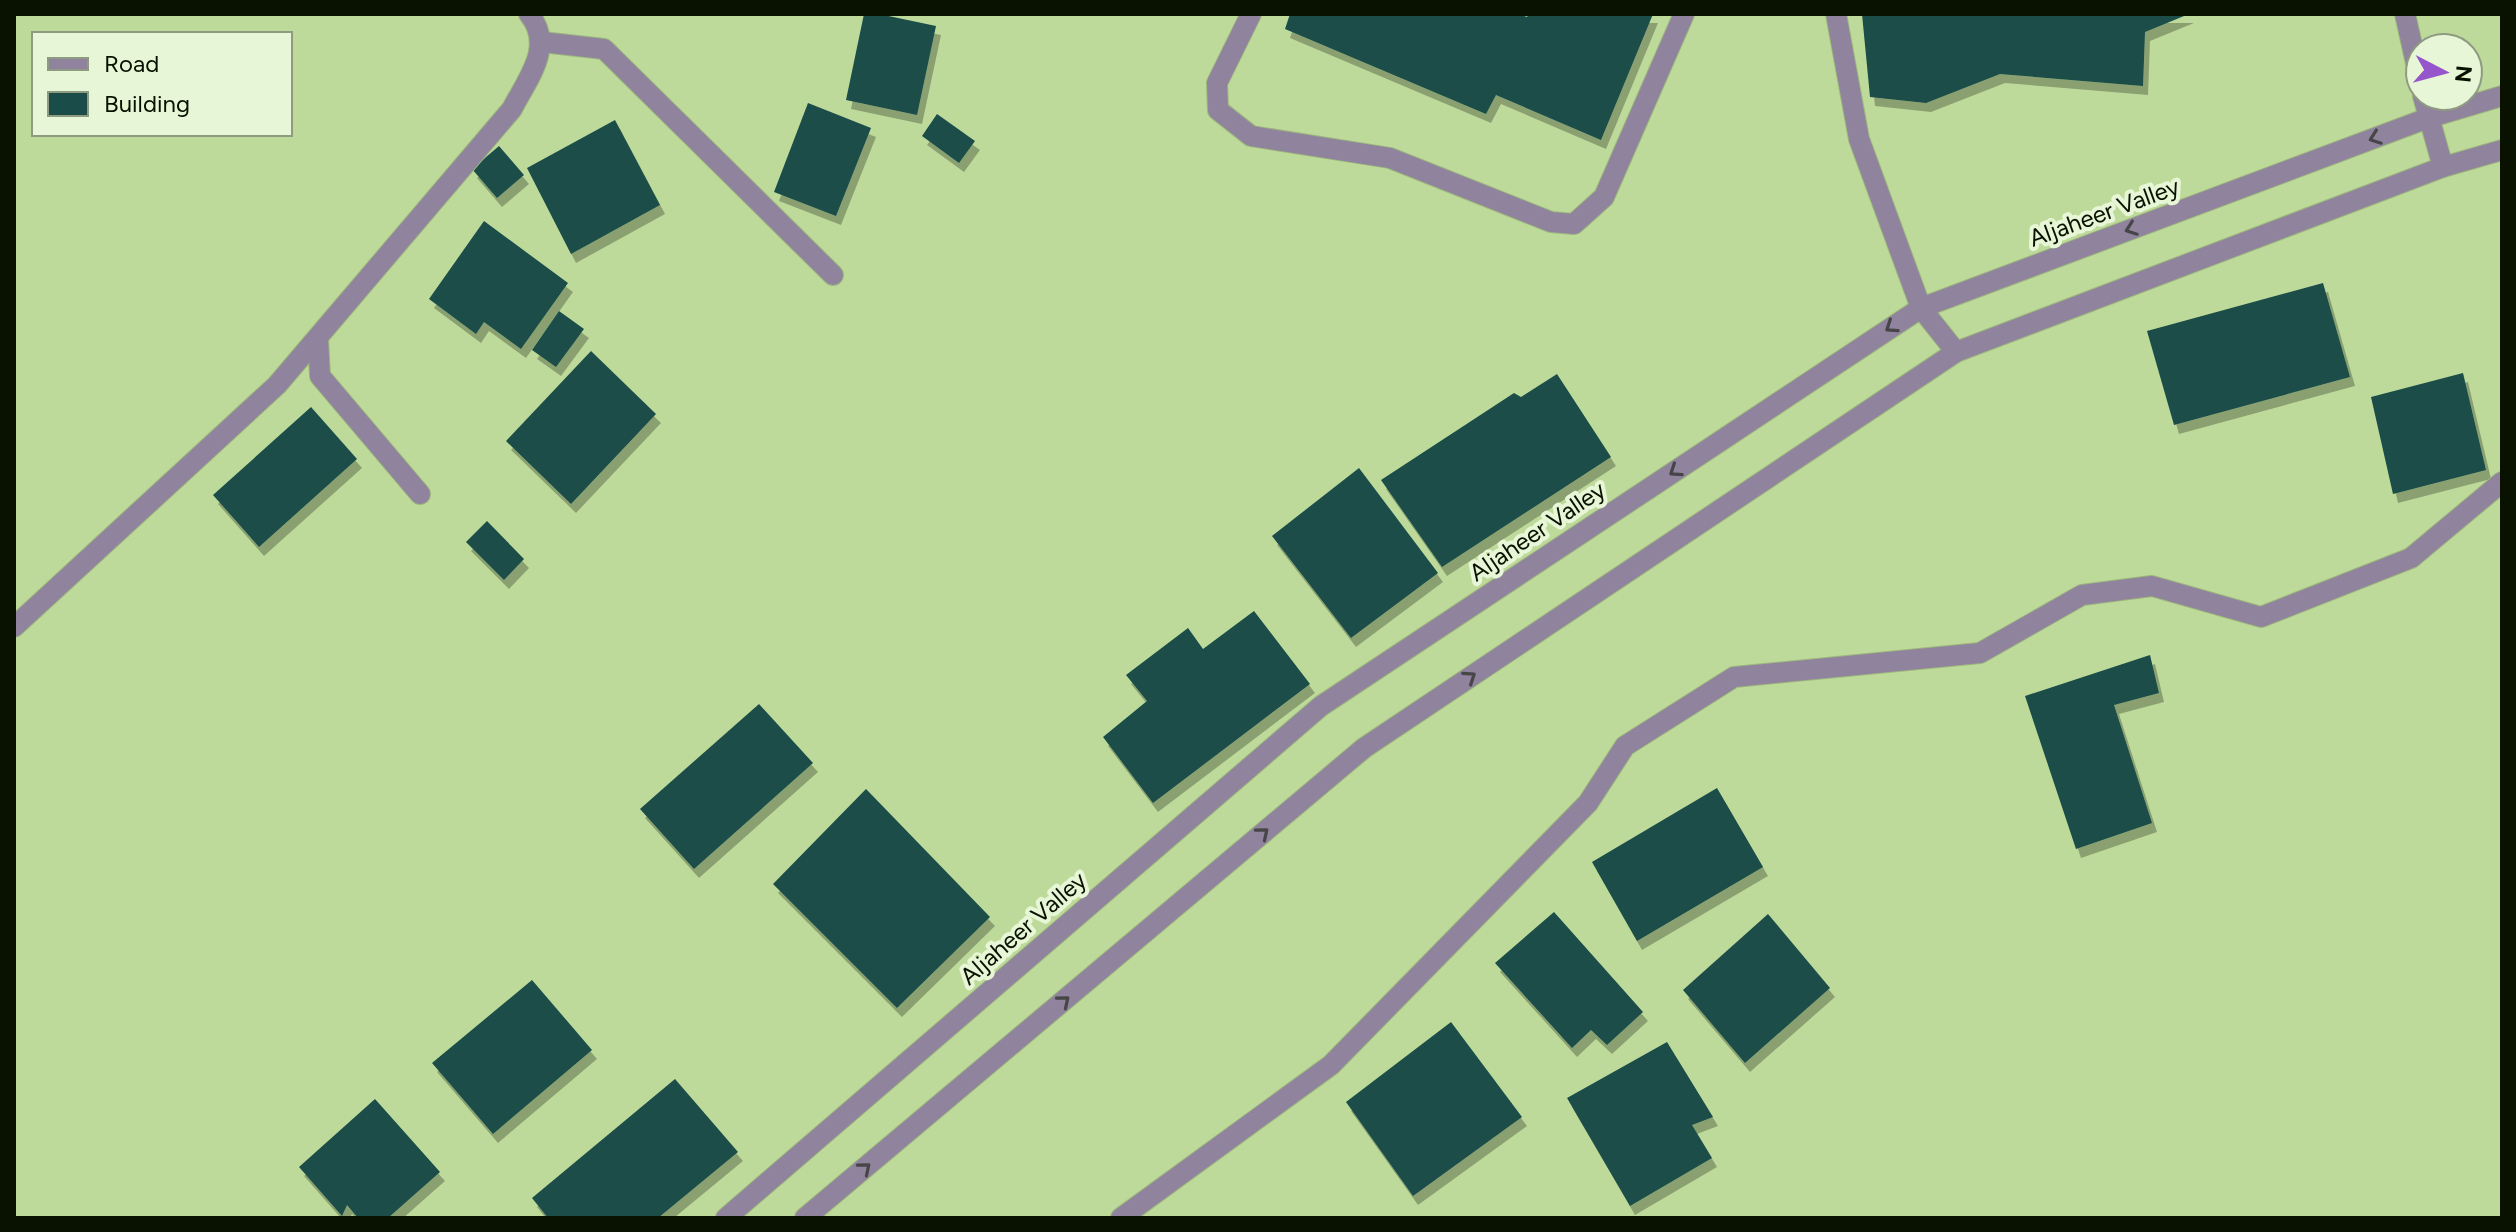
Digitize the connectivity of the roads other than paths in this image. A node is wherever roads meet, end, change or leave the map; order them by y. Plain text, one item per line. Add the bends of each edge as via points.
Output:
1 (529, 14) edge
2 (1251, 14) edge
3 (1684, 14) edge
4 (1836, 14) edge
5 (542, 42) junction
6 (2502, 96) edge
7 (2427, 112) edge
8 (2428, 118) junction
9 (2502, 150) edge
10 (2443, 167) junction
11 (833, 275) dead end
12 (1921, 308) junction
13 (318, 339) junction
14 (1956, 352) junction
15 (2502, 482) edge
16 (420, 494) dead end
17 (14, 627) edge
18 (726, 1218) edge
19 (805, 1218) edge
20 (1121, 1218) edge

1 - 5 street
2 - 3 street via 1217,83 1218,110 1251,136 1390,158 1551,222 1574,224 1604,197
4 - 12 street via 1859,139
5 - 11 street via 604,49
5 - 13 street via 512,109
6 - 8 street, Aljaheer Valley
7 - 8 street
8 - 10 street
8 -> 12 street, Aljaheer Valley
9 - 10 street
10 - 14 street
12 - 14 street
12 -> 18 street, Aljaheer Valley via 1321,706
13 - 16 street via 320,376
13 - 17 street via 277,385
19 -> 14 street via 1364,748
15 - 20 street via 2411,558 2261,617 2152,586 2082,595 1980,653 1734,677 1625,746 1588,803 1331,1065

